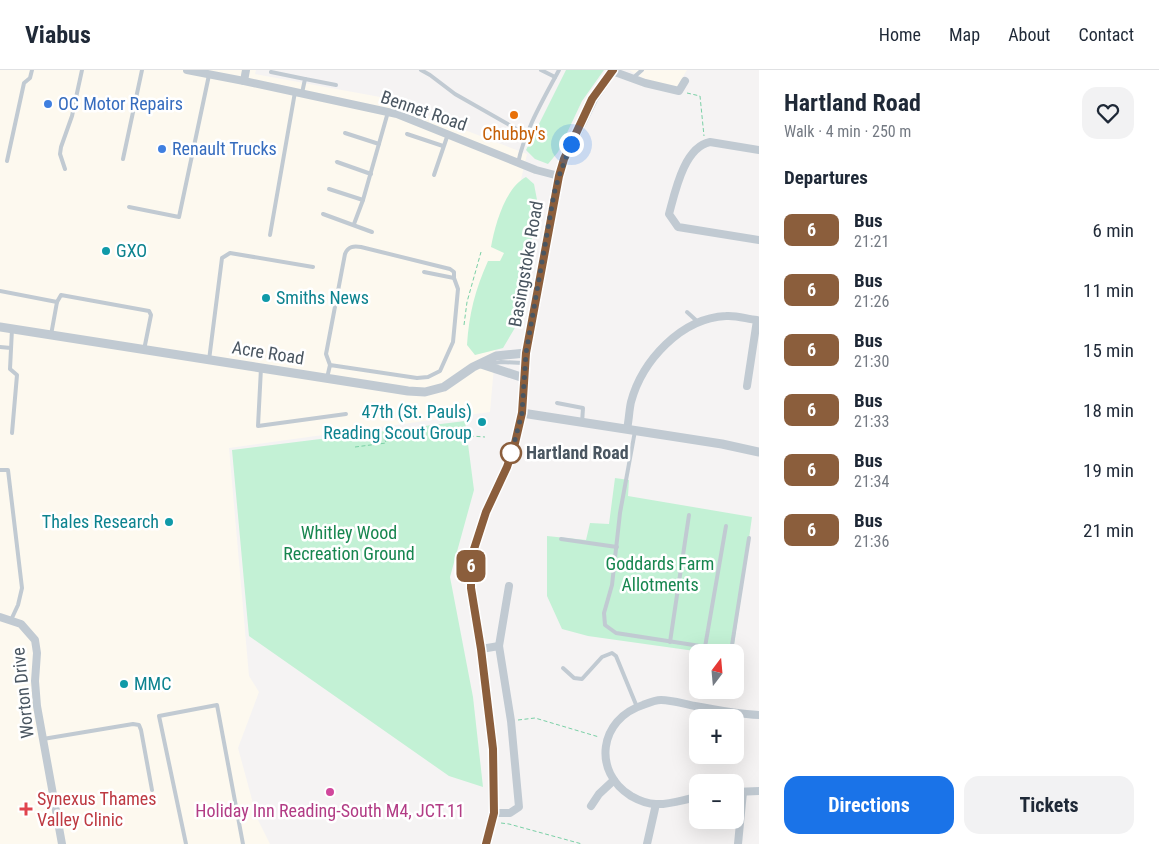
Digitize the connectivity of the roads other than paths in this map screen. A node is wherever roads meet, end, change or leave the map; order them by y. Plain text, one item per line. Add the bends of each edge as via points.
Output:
1 (32, 70) edge
2 (82, 70) edge
3 (142, 70) edge
4 (187, 70) edge
5 (246, 70) edge
6 (421, 70) edge
7 (541, 70) edge
8 (559, 70) edge
9 (642, 70) edge
10 (613, 71) edge
11 (271, 72) dead end
12 (209, 74) junction
13 (555, 77) junction
14 (633, 78) junction
15 (305, 79) junction
16 (244, 81) junction
17 (685, 82) dead end
18 (336, 85) dead end
19 (298, 92) junction
20 (388, 112) junction
21 (345, 133) dead end
22 (407, 134) dead end
23 (448, 134) junction
24 (527, 134) junction
25 (379, 144) junction
26 (443, 146) junction
27 (759, 150) edge
28 (123, 159) dead end
29 (7, 161) dead end
30 (337, 162) dead end
31 (518, 163) junction
32 (65, 169) dead end
33 (371, 174) junction
34 (434, 175) dead end
35 (559, 176) junction
36 (329, 189) dead end
37 (363, 200) junction
38 (129, 207) dead end
39 (323, 214) dead end
40 (354, 224) junction
41 (372, 232) dead end
42 (270, 235) dead end
43 (759, 240) edge
44 (314, 267) dead end
45 (424, 272) dead end
46 (454, 278) junction
47 (0, 291) edge
48 (57, 302) junction
49 (688, 312) dead end
50 (758, 320) edge
51 (698, 322) junction
52 (0, 327) edge
53 (12, 329) junction
54 (51, 335) junction
55 (0, 347) edge
56 (11, 348) junction
57 (144, 350) junction
58 (526, 358) junction
59 (209, 360) junction
60 (481, 364) junction
61 (330, 365) junction
62 (261, 368) junction
63 (524, 378) junction
64 (327, 379) junction
65 (747, 386) dead end
66 (557, 403) dead end
67 (522, 413) junction
68 (346, 414) dead end
69 (582, 423) junction
70 (631, 430) junction
71 (12, 433) dead end
72 (759, 452) edge
73 (0, 470) edge
74 (689, 515) dead end
75 (726, 526) dead end
76 (749, 538) dead end
77 (562, 540) dead end
78 (618, 547) junction
79 (508, 586) dead end
80 (0, 617) edge
81 (11, 620) junction
82 (670, 642) junction
83 (706, 644) edge
84 (732, 644) edge
85 (689, 645) edge
86 (499, 646) junction
87 (481, 649) junction
88 (563, 668) dead end
89 (637, 707) junction
90 (759, 715) edge
91 (43, 739) junction
92 (614, 780) junction
93 (152, 790) dead end
94 (759, 791) edge
95 (744, 792) edge
96 (689, 798) edge
97 (656, 804) junction
98 (591, 806) dead end
99 (493, 818) junction
100 (738, 829) edge
101 (62, 844) edge
102 (186, 844) edge
103 (243, 844) edge
104 (486, 844) edge
105 (647, 844) edge
106 (738, 844) edge

1 - 29 lane via 24,83
2 - 32 lane via 61,147
3 - 28 lane
4 - 12 street, Bennet Road
5 - 16 street
6 - 24 lane via 455,94
7 - 13 lane
8 - 13 lane
9 - 14 lane
10 - 14 street
10 - 35 main road, Basingstoke Road via 592,99
11 - 15 lane
12 - 16 street, Bennet Road
12 - 38 lane via 179,217
13 - 24 lane
14 - 17 street via 679,91
15 - 18 lane
15 - 19 lane
16 - 19 street, Bennet Road
19 - 20 street, Bennet Road
19 - 42 lane
20 - 23 street, Bennet Road
20 - 25 lane
21 - 25 lane
22 - 26 lane
23 - 26 lane
23 - 31 street, Bennet Road
24 - 31 lane
25 - 33 lane
26 - 34 lane
27 - 43 street via 710,142 694,149 678,182 669,214 678,227
30 - 33 lane
31 - 35 street, Bennet Road
33 - 37 lane
35 - 58 main road, Basingstoke Road
36 - 37 lane
37 - 40 lane
39 - 40 lane
40 - 41 lane
44 - 59 lane via 230,253 222,258
45 - 46 lane
46 - 61 lane via 458,289 453,342 440,371 417,378
46 - 61 lane via 450,269 355,246 350,248 344,254 326,354
47 - 48 lane
48 - 54 lane
48 - 57 lane via 61,295 150,311
49 - 51 lane
50 - 51 street via 726,316
50 - 65 street
51 - 70 street via 680,332 660,350 643,374 631,402
52 - 53 street, Acre Road
53 - 54 street, Acre Road
53 - 56 lane
54 - 57 street, Acre Road
55 - 56 lane
56 - 71 lane via 10,370 17,375
57 - 59 street, Acre Road
58 - 60 street, Acre Road via 501,355
58 - 63 main road, Basingstoke Road
59 - 62 street, Acre Road
60 - 63 street
60 - 64 street, Acre Road via 444,387 425,392
61 - 64 lane
62 - 64 street, Acre Road
62 - 68 lane via 258,426
63 - 67 main road, Basingstoke Road
66 - 69 lane via 583,408
67 - 69 street
67 - 87 main road, Basingstoke Road via 507,467 486,512 474,549 471,588
69 - 70 street
70 - 72 street
70 - 78 lane
73 - 81 lane via 8,470 22,588
74 - 82 lane
75 - 83 lane
76 - 84 lane
77 - 78 lane
78 - 82 lane via 604,613 606,625 616,633
79 - 86 street
80 - 81 street, Worton Drive
81 - 91 street, Worton Drive via 22,624 35,640 37,706
82 - 85 lane
86 - 87 street
86 - 99 street via 511,721 519,807
87 - 99 main road, Basingstoke Road via 493,749
88 - 89 lane via 574,678 582,679 602,657 612,653
89 - 90 street via 660,699 730,713
89 - 92 street via 622,715 607,739 605,762
91 - 93 lane via 133,724 139,726
91 - 101 street, Worton Drive
92 - 97 street via 623,791 639,801
92 - 98 street via 598,794
94 - 95 street
96 - 97 street
97 - 105 street
99 - 104 main road, Basingstoke Road
100 - 106 street
102 - 103 lane via 159,716 217,705

